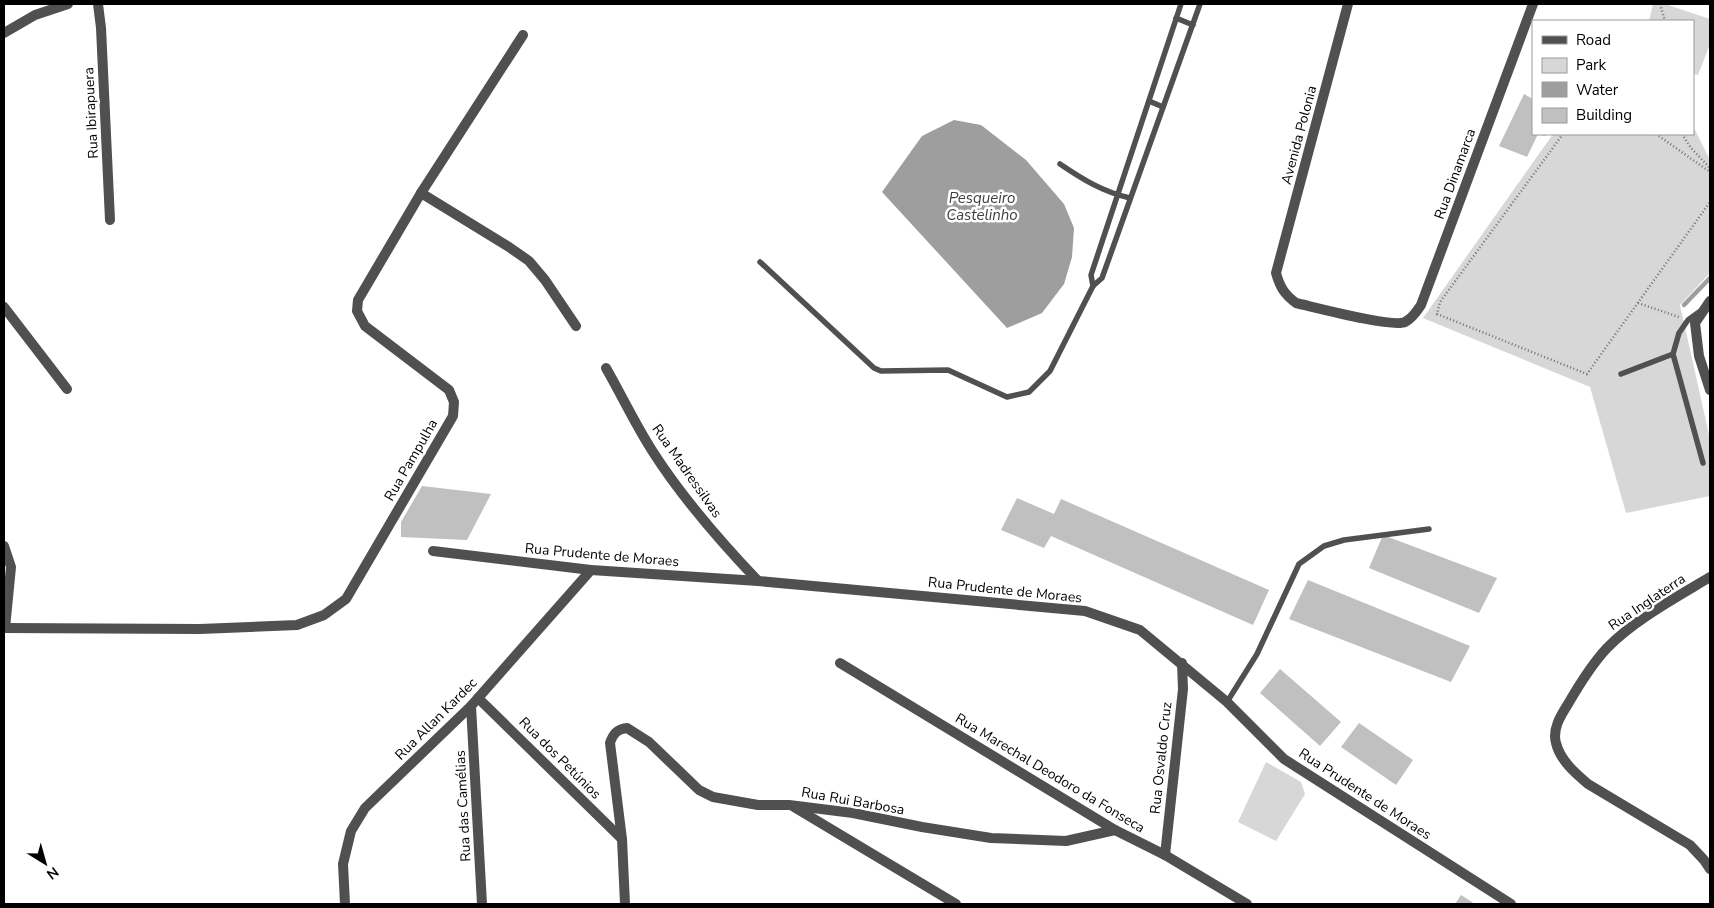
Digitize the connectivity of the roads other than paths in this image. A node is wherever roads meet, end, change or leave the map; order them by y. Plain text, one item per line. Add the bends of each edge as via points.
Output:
1 (68, 4) edge
2 (98, 4) edge
3 (1181, 4) edge
4 (1200, 4) edge
5 (1348, 4) edge
6 (1533, 4) edge
7 (1176, 18) junction
8 (1193, 24) junction
9 (4, 33) edge
10 (524, 35) dead end
11 (1149, 101) junction
12 (1163, 107) junction
13 (1060, 164) dead end
14 (421, 192) junction
15 (1117, 196) junction
16 (1130, 198) junction
17 (110, 220) dead end
18 (760, 262) dead end
19 (1093, 286) junction
20 (1710, 301) edge
21 (4, 308) edge
22 (1703, 310) junction
23 (1377, 321) joint
24 (576, 326) dead end
25 (1673, 354) junction
26 (606, 368) dead end
27 (1621, 374) dead end
28 (67, 390) dead end
29 (1710, 390) edge
30 (1703, 463) dead end
31 (1429, 529) dead end
32 (4, 546) edge
33 (433, 551) dead end
34 (591, 570) junction
35 (1710, 577) edge
36 (758, 581) junction
37 (5, 628) edge
38 (840, 663) dead end
39 (1182, 663) junction
40 (478, 698) junction
41 (1228, 702) junction
42 (471, 706) junction
43 (789, 804) junction
44 (1115, 830) junction
45 (622, 839) junction
46 (1165, 855) junction
47 (1710, 869) edge
48 (345, 904) edge
49 (482, 904) edge
50 (625, 904) edge
51 (956, 904) edge
52 (1247, 904) edge
53 (1511, 904) edge

1 - 9 street via 35,15
2 - 17 street, Rua Ibirapuera
3 - 7 lane
4 - 8 lane
5 - 23 street, Avenida Polonia via 1276,273 1286,296 1296,303
6 - 23 street, Rua Dinamarca via 1421,305 1404,323
7 - 8 lane
7 - 11 lane
8 - 12 lane
10 - 14 street, Rua Pampulha
11 - 12 lane
11 - 15 lane
12 - 16 lane
13 - 15 lane via 1088,183
14 - 24 street via 529,261
14 - 37 street, Rua Pampulha via 358,300 357,311 365,326 449,390 454,402 452,416 346,599 324,615 297,625 200,629
15 - 16 lane
15 - 19 lane via 1091,275
16 - 19 lane via 1102,278
18 - 19 lane via 874,368 881,371 948,370 1008,397 1029,392 1050,371
20 - 22 street
21 - 28 street
22 - 25 lane via 1688,320 1679,333
22 - 29 street via 1695,323 1696,335
25 - 27 lane
25 - 30 lane
26 - 36 street, Rua Madressilvas via 653,452 716,535
31 - 41 lane via 1344,540 1324,546 1299,564 1256,654
32 - 37 street via 11,568
33 - 34 street, Rua Prudente de Moraes
34 - 36 street, Rua Prudente de Moraes
34 - 40 street, Rua Allan Kardec
35 - 47 street, Rua Inglaterra via 1632,627 1607,648 1558,721 1555,742 1563,758 1588,784 1690,845
36 - 39 street, Rua Prudente de Moraes via 1085,611 1140,630
38 - 44 street, Rua Marechal Deodoro da Fonseca
39 - 41 street, Rua Prudente de Moraes
39 - 46 street, Rua Osvaldo Cruz via 1183,689
40 - 42 street, Rua Allan Kardec
40 - 45 street, Rua dos Petúnios
41 - 53 street, Rua Prudente de Moraes via 1284,759
42 - 48 street, Rua Allan Kardec via 365,808 351,831 343,864
42 - 49 street, Rua das Camélias
43 - 44 street, Rua Rui Barbosa via 991,838 1066,841
43 - 45 street, Rua Rui Barbosa via 758,806 713,797 699,790 649,742 627,728 621,729 613,734 610,743
43 - 51 street
44 - 46 street, Rua Marechal Deodoro da Fonseca
45 - 50 street
46 - 52 street, Rua Marechal Deodoro da Fonseca

